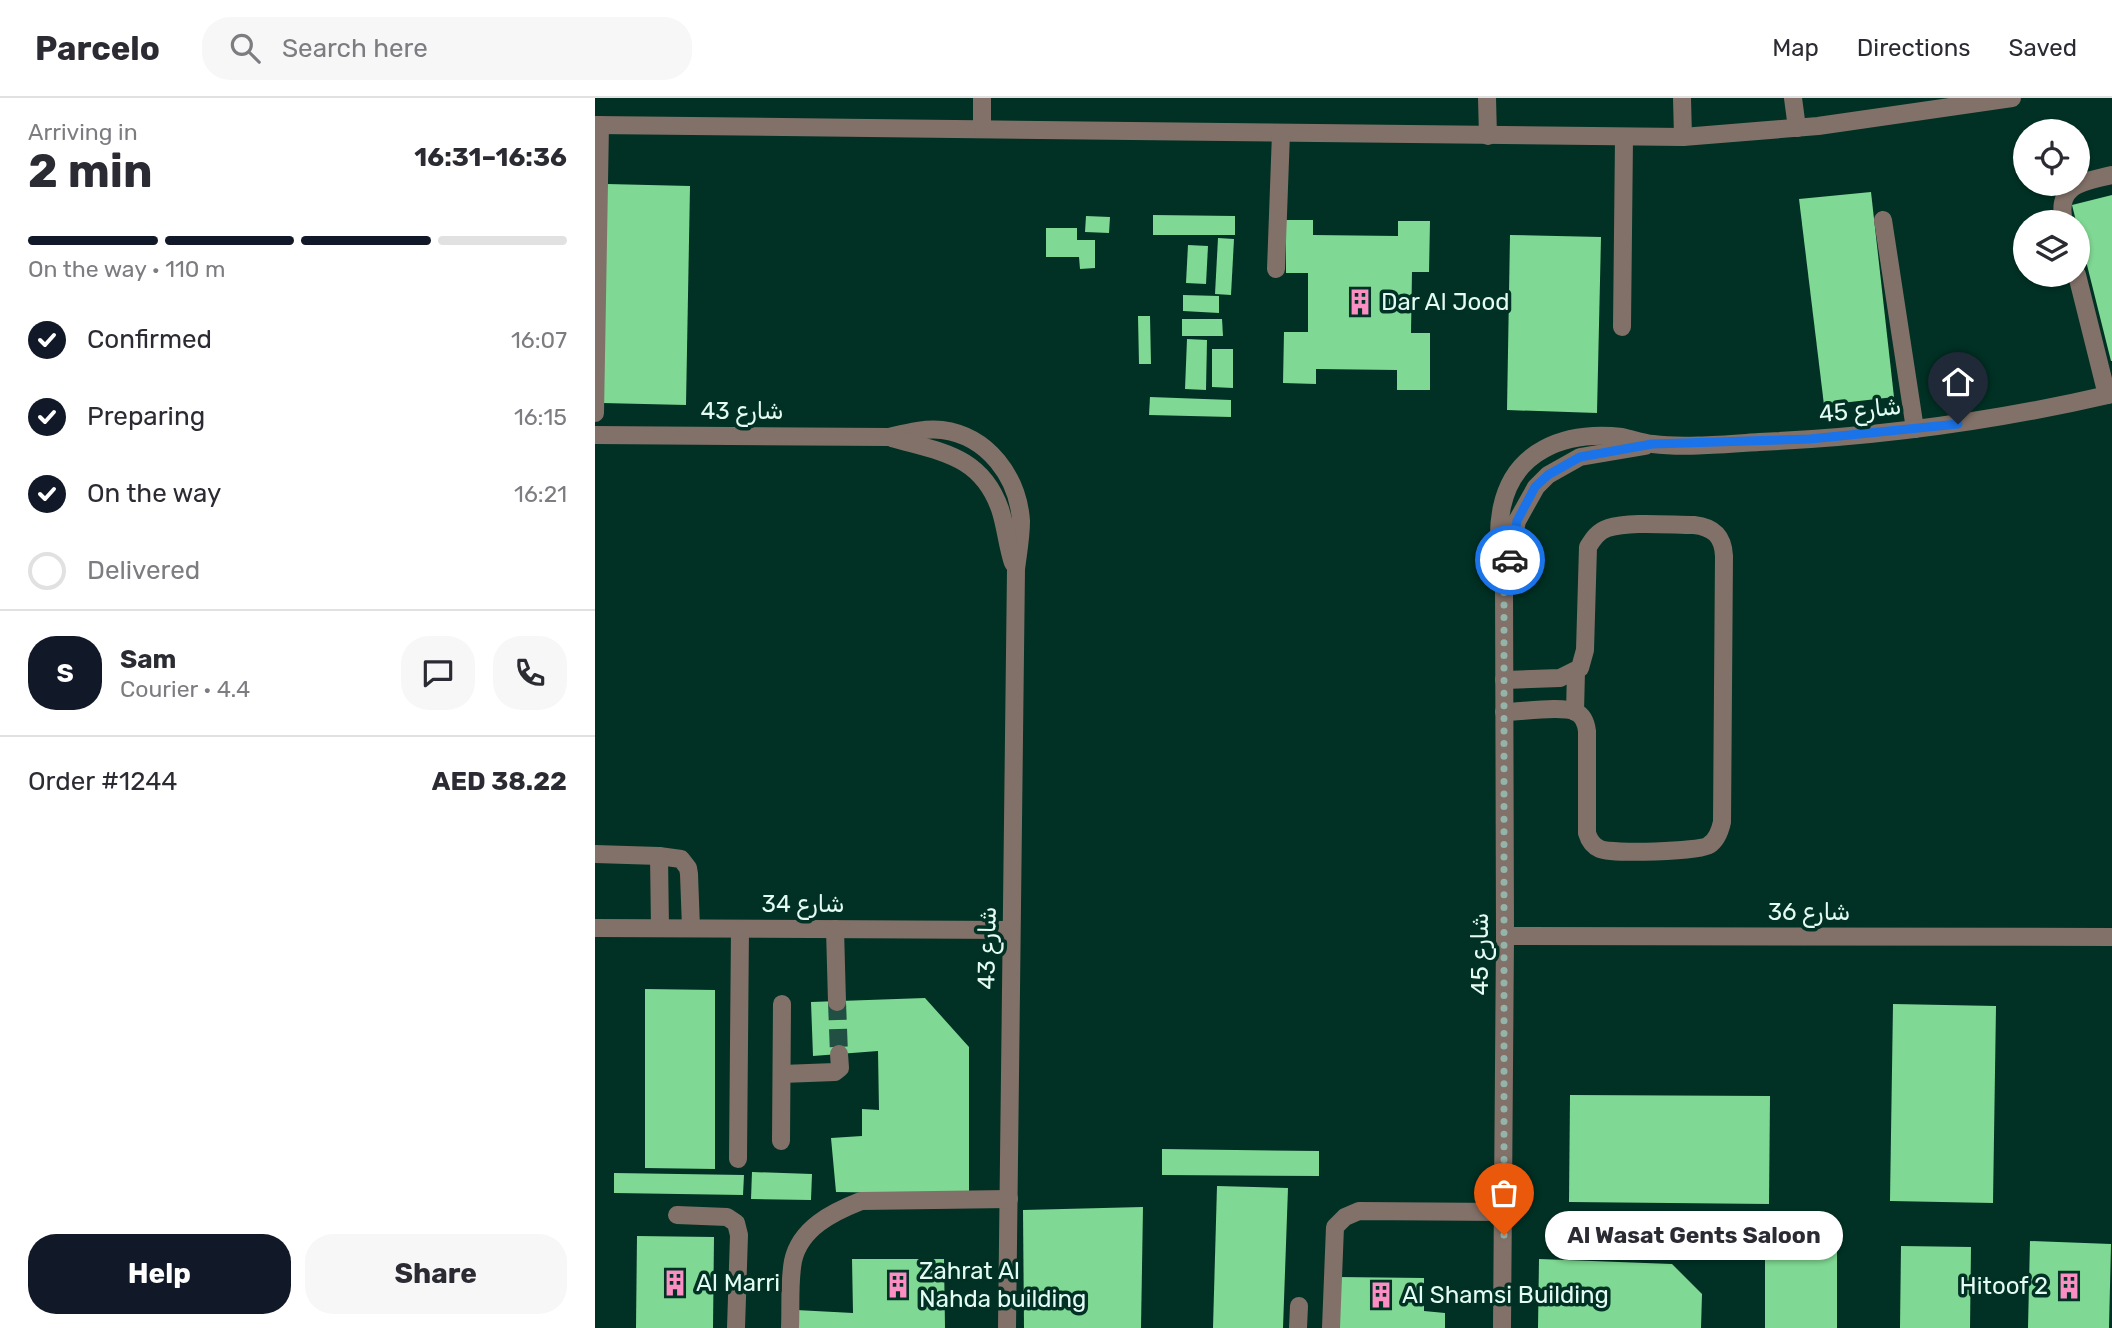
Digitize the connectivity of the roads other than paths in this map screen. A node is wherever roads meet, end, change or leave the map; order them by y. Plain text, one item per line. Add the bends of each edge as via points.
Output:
1 (982, 98) edge
2 (1487, 98) edge
3 (1682, 98) edge
4 (1793, 98) edge
5 (2013, 98) edge
6 (598, 125) edge
7 (982, 128) junction
8 (1797, 128) junction
9 (1281, 133) junction
10 (1488, 136) junction
11 (1683, 137) junction
12 (1624, 138) junction
13 (2112, 175) edge
14 (2063, 210) edge
15 (1884, 220) dead end
16 (1276, 268) dead end
17 (2080, 287) edge
18 (1622, 327) dead end
19 (2110, 395) edge
20 (595, 413) edge
21 (1915, 429) junction
22 (595, 435) edge
23 (1576, 671) junction
24 (1504, 680) junction
25 (1504, 712) junction
26 (1575, 712) junction
27 (595, 854) edge
28 (659, 856) junction
29 (595, 928) edge
30 (660, 928) junction
31 (691, 928) junction
32 (740, 929) junction
33 (835, 929) junction
34 (1011, 930) junction
35 (1505, 936) junction
36 (2112, 937) edge
37 (837, 1002) tunnel mouth
38 (782, 1004) dead end
39 (839, 1054) dead end
40 (782, 1074) junction
41 (781, 1141) dead end
42 (738, 1159) dead end
43 (1009, 1199) junction
44 (1504, 1212) junction
45 (677, 1215) dead end
46 (1299, 1306) dead end
47 (736, 1328) edge
48 (790, 1328) edge
49 (1007, 1328) edge
50 (1298, 1328) edge
51 (1331, 1328) edge
52 (1502, 1328) edge

1 - 7 street
2 - 10 street
3 - 11 street
4 - 8 street
5 - 8 street
6 - 7 street
6 - 20 street
7 - 9 street
8 - 11 street
9 - 10 street
9 - 16 street
10 - 12 street
11 - 12 street
12 - 18 street
13 - 14 street via 2071,188
15 - 21 street
17 - 19 street
19 - 21 street, شارع 45
21 - 24 street, شارع 45 via 1784,441 1652,444 1622,438 1576,438 1542,449 1513,478 1499,517
22 - 34 street, شارع 43 via 888,437 925,430 958,433 998,461 1014,488 1021,519 1016,569
23 - 24 street via 1560,678
23 - 26 street
23 - 26 street via 1585,650 1588,547 1595,536 1619,526 1694,525 1720,537 1724,546 1722,822 1716,839 1693,850 1609,851 1595,846 1587,833 1587,731 1583,718
24 - 25 street, شارع 45
25 - 26 street
25 - 35 street, شارع 45
27 - 28 street
28 - 30 street
28 - 31 street via 681,859 688,868
29 - 30 street, شارع 34
30 - 31 street, شارع 34
31 - 32 street, شارع 34
32 - 33 street, شارع 34
32 - 42 street
33 - 34 street, شارع 34
33 - 37 street
34 - 43 street, شارع 43
35 - 36 street, شارع 36
35 - 44 street, شارع 45
38 - 40 street
39 - 40 street via 837,1071
40 - 41 street
43 - 48 street via 861,1201 841,1209 805,1236 793,1260
43 - 49 street, شارع 43
44 - 51 street via 1359,1211 1345,1217 1335,1227
44 - 52 street, شارع 45
45 - 47 street via 727,1217 736,1223
46 - 50 street

